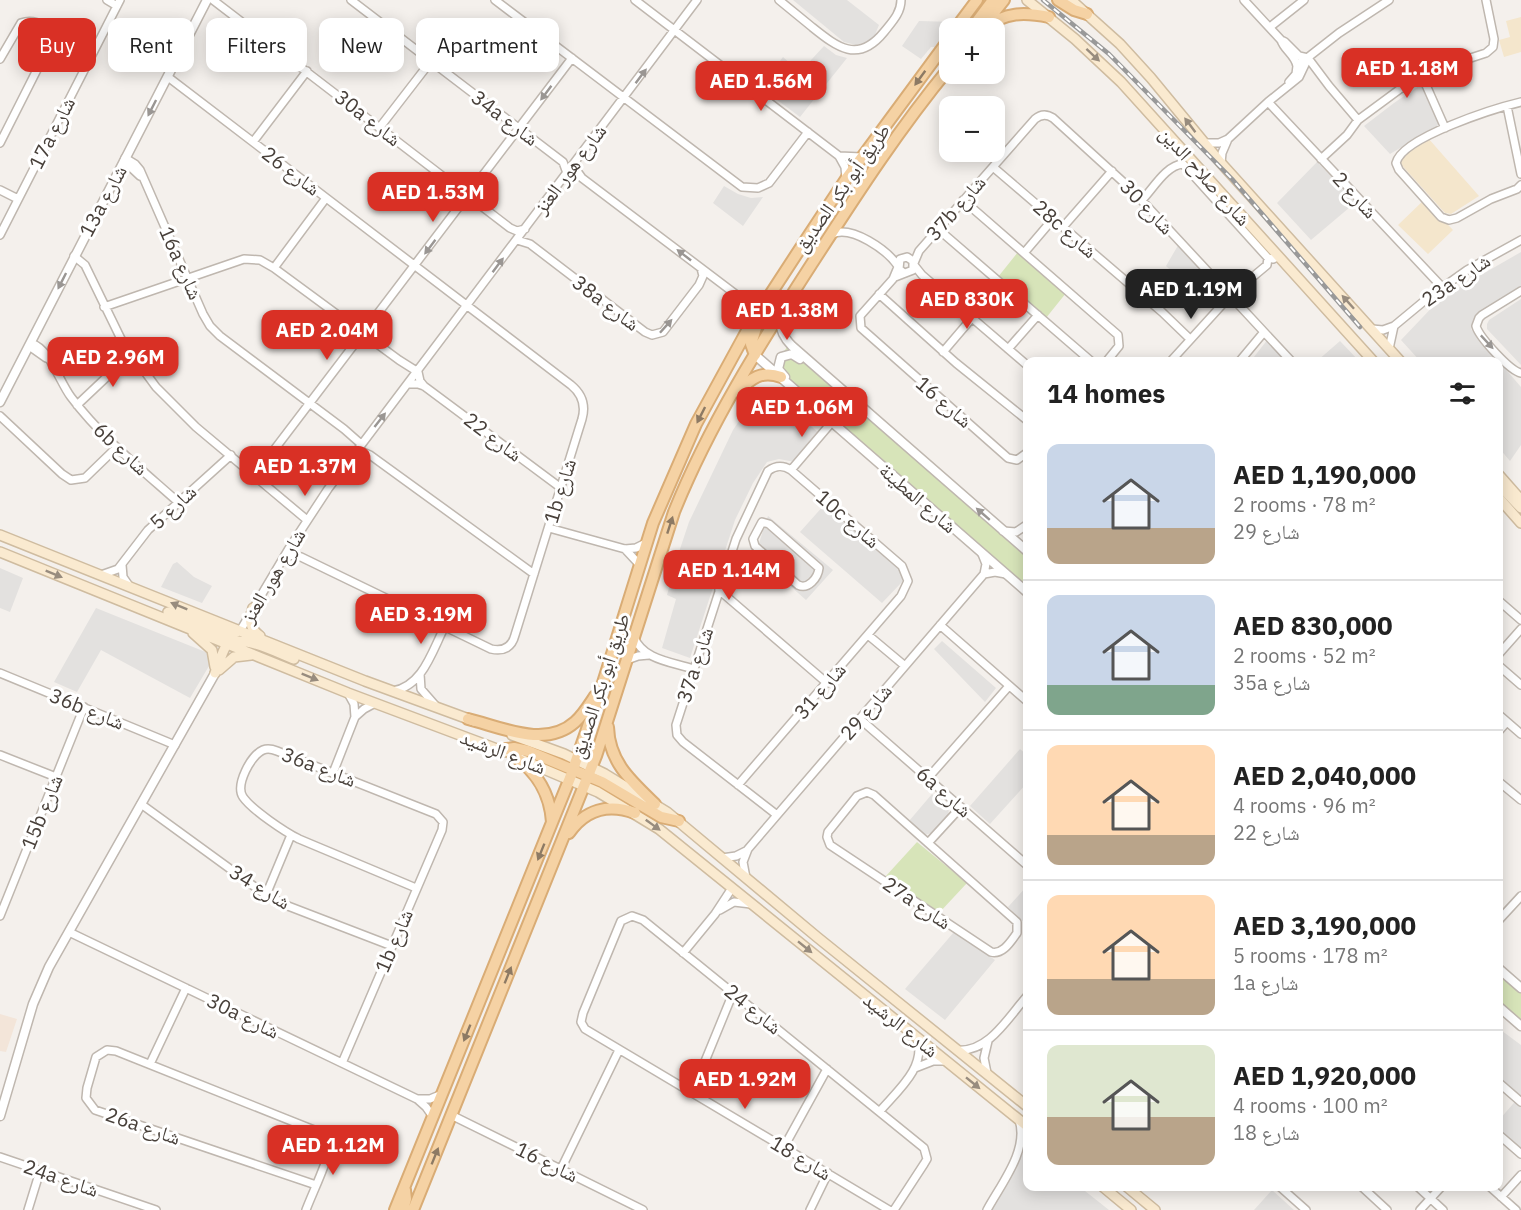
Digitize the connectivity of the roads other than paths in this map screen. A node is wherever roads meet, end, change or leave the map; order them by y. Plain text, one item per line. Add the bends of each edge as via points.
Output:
1 (106, 0) edge
2 (207, 0) edge
3 (213, 0) edge
4 (351, 0) edge
5 (495, 0) edge
6 (635, 0) edge
7 (697, 0) edge
8 (779, 0) edge
9 (901, 0) edge
10 (993, 0) edge
11 (1004, 0) edge
12 (1027, 0) edge
13 (1058, 0) edge
14 (1071, 0) edge
15 (1244, 0) edge
16 (1304, 0) edge
17 (1389, 0) edge
18 (1486, 0) edge
19 (118, 2) edge
20 (361, 3) edge
21 (974, 3) edge
22 (1087, 14) junction
23 (1049, 17) junction
24 (237, 18) edge
25 (963, 18) edge
26 (980, 18) edge
27 (990, 18) edge
28 (1001, 18) edge
29 (1270, 27) junction
30 (674, 31) junction
31 (1281, 40) junction
32 (416, 49) edge
33 (939, 53) edge
34 (572, 58) junction
35 (1308, 58) junction
36 (0, 59) edge
37 (1297, 66) junction
38 (307, 71) edge
39 (306, 72) edge
40 (422, 72) edge
41 (445, 72) edge
42 (1422, 76) junction
43 (168, 77) junction
44 (939, 81) edge
45 (1287, 87) junction
46 (624, 98) junction
47 (1268, 102) junction
48 (1521, 102) edge
49 (900, 105) junction
50 (1507, 105) junction
51 (1044, 115) joint
52 (1358, 120) junction
53 (380, 127) junction
54 (1445, 128) junction
55 (519, 129) junction
56 (808, 132) junction
57 (1228, 139) junction
58 (253, 142) junction
59 (0, 143) edge
60 (1204, 143) junction
61 (839, 156) junction
62 (882, 156) junction
63 (862, 157) junction
64 (1321, 159) junction
65 (124, 160) junction
66 (576, 162) junction
67 (1221, 163) junction
68 (993, 167) junction
69 (1113, 171) junction
70 (1201, 172) junction
71 (567, 173) junction
72 (1521, 174) edge
73 (846, 179) junction
74 (1200, 183) junction
75 (1521, 185) edge
76 (0, 190) edge
77 (469, 196) junction
78 (326, 198) junction
79 (18, 199) junction
80 (963, 200) junction
81 (1142, 200) junction
82 (846, 211) junction
83 (1053, 219) junction
84 (1063, 227) junction
85 (938, 229) junction
86 (525, 230) junction
87 (854, 233) junction
88 (0, 235) edge
89 (830, 235) junction
90 (517, 240) junction
91 (1521, 240) edge
92 (919, 251) junction
93 (1024, 253) junction
94 (888, 254) junction
95 (905, 257) junction
96 (1273, 257) junction
97 (73, 259) junction
98 (914, 264) junction
99 (416, 266) junction
100 (898, 266) junction
101 (274, 268) junction
102 (701, 268) junction
103 (907, 273) junction
104 (922, 275) junction
105 (188, 278) junction
106 (892, 279) junction
107 (1442, 287) junction
108 (1521, 291) edge
109 (879, 294) junction
110 (1231, 296) junction
111 (767, 299) junction
112 (467, 306) junction
113 (104, 307) junction
114 (759, 311) junction
115 (781, 312) junction
116 (1038, 315) junction
117 (972, 318) junction
118 (1394, 326) junction
119 (1372, 329) junction
120 (1264, 332) junction
121 (363, 334) junction
122 (1190, 339) junction
123 (30, 344) junction
124 (1008, 349) junction
125 (1389, 349) junction
126 (943, 352) junction
127 (131, 354) junction
128 (755, 355) junction
129 (1086, 357) edge
130 (1110, 357) edge
131 (1174, 357) edge
132 (1243, 357) edge
133 (1287, 357) edge
134 (1369, 357) edge
135 (1396, 357) edge
136 (1501, 357) edge
137 (1503, 359) edge
138 (1023, 362) edge
139 (416, 373) junction
140 (1521, 374) edge
141 (781, 377) junction
142 (408, 384) junction
143 (424, 386) junction
144 (802, 396) junction
145 (850, 399) junction
146 (583, 401) joint
147 (0, 402) edge
148 (310, 403) junction
149 (77, 405) junction
150 (726, 406) junction
151 (0, 416) edge
152 (1023, 417) edge
153 (3, 421) edge
154 (832, 422) junction
155 (363, 442) junction
156 (117, 447) junction
157 (354, 453) junction
158 (231, 455) junction
159 (370, 455) junction
160 (1023, 456) edge
161 (791, 470) junction
162 (255, 475) junction
163 (1503, 480) edge
164 (561, 488) junction
165 (1503, 489) edge
166 (1521, 500) edge
167 (178, 502) junction
168 (1503, 503) edge
169 (1521, 508) edge
170 (308, 518) junction
171 (745, 519) junction
172 (1520, 522) edge
173 (1023, 527) edge
174 (549, 528) junction
175 (758, 528) junction
176 (1003, 531) junction
177 (0, 534) edge
178 (293, 542) junction
179 (646, 543) junction
180 (1023, 548) edge
181 (625, 549) junction
182 (0, 552) edge
183 (982, 554) junction
184 (301, 557) junction
185 (283, 559) junction
186 (639, 564) junction
187 (122, 565) junction
188 (534, 574) junction
189 (984, 574) junction
190 (1006, 574) junction
191 (101, 575) junction
192 (130, 586) junction
193 (1023, 589) edge
194 (719, 590) junction
195 (901, 596) joint
196 (125, 603) junction
197 (1503, 604) edge
198 (253, 608) junction
199 (1521, 620) edge
200 (184, 626) junction
201 (445, 626) junction
202 (940, 626) junction
203 (1521, 629) edge
204 (240, 631) junction
205 (868, 635) junction
206 (634, 637) junction
207 (231, 643) junction
208 (1503, 649) edge
209 (286, 650) junction
210 (256, 655) junction
211 (649, 655) junction
212 (627, 660) junction
213 (905, 666) junction
214 (693, 669) junction
215 (1503, 669) edge
216 (0, 673) edge
217 (215, 673) junction
218 (420, 674) junction
219 (365, 681) junction
220 (827, 683) junction
221 (1521, 685) edge
222 (1009, 686) junction
223 (601, 689) junction
224 (391, 691) junction
225 (348, 693) junction
226 (1023, 698) edge
227 (375, 703) junction
228 (84, 707) junction
229 (439, 708) junction
230 (355, 717) junction
231 (1503, 718) edge
232 (468, 719) junction
233 (860, 719) junction
234 (608, 720) junction
235 (1507, 722) junction
236 (1503, 726) edge
237 (1521, 734) edge
238 (175, 745) junction
239 (499, 750) junction
240 (0, 755) edge
241 (513, 755) junction
242 (573, 769) junction
243 (333, 773) junction
244 (588, 776) junction
245 (56, 777) junction
246 (928, 778) junction
247 (738, 785) junction
248 (1503, 785) edge
249 (1521, 800) edge
250 (141, 804) junction
251 (655, 804) junction
252 (961, 807) junction
253 (635, 813) junction
254 (777, 815) junction
255 (441, 819) joint
256 (679, 820) junction
257 (552, 824) junction
258 (291, 835) junction
259 (928, 843) junction
260 (559, 848) junction
261 (748, 849) junction
262 (722, 858) junction
263 (1023, 862) edge
264 (748, 880) junction
265 (417, 888) junction
266 (732, 888) junction
267 (266, 895) junction
268 (1521, 896) edge
269 (753, 905) junction
270 (715, 914) junction
271 (0, 916) edge
272 (1503, 916) edge
273 (69, 932) junction
274 (817, 938) junction
275 (392, 946) junction
276 (683, 953) junction
277 (1503, 972) edge
278 (186, 988) junction
279 (1521, 988) edge
280 (733, 993) junction
281 (1023, 1001) edge
282 (1503, 1010) edge
283 (1521, 1026) edge
284 (589, 1032) joint
285 (917, 1038) junction
286 (988, 1041) junction
287 (619, 1050) junction
288 (957, 1050) junction
289 (945, 1061) junction
290 (342, 1063) junction
291 (150, 1064) junction
292 (915, 1068) junction
293 (827, 1069) junction
294 (988, 1074) junction
295 (1503, 1086) edge
296 (692, 1093) junction
297 (442, 1094) junction
298 (417, 1099) junction
299 (1521, 1102) edge
300 (1023, 1103) edge
301 (880, 1112) junction
302 (451, 1115) junction
303 (0, 1116) edge
304 (433, 1117) junction
305 (1019, 1120) junction
306 (1023, 1123) edge
307 (1503, 1138) edge
308 (784, 1147) junction
309 (1023, 1151) edge
310 (1521, 1154) edge
311 (0, 1157) edge
312 (1016, 1157) junction
313 (561, 1169) junction
314 (40, 1171) junction
315 (828, 1173) junction
316 (1521, 1175) edge
317 (316, 1185) junction
318 (404, 1187) junction
319 (1108, 1191) edge
320 (1132, 1191) edge
321 (1142, 1191) edge
322 (1285, 1191) edge
323 (1366, 1191) edge
324 (1422, 1191) edge
325 (1438, 1191) edge
326 (1494, 1191) edge
327 (1501, 1197) junction
328 (1431, 1199) junction
329 (1143, 1200) junction
330 (28, 1210) edge
331 (156, 1210) edge
332 (306, 1210) edge
333 (395, 1210) edge
334 (404, 1210) edge
335 (413, 1210) edge
336 (643, 1210) edge
337 (810, 1210) edge
338 (892, 1210) edge
339 (987, 1210) edge
340 (1131, 1210) edge
341 (1155, 1210) edge
342 (1306, 1210) edge
343 (1387, 1210) edge
344 (1420, 1210) edge
345 (1443, 1210) edge
346 (1515, 1210) edge

1 - 19 street
2 - 43 street, 13a شارع
3 - 24 street, 30a شارع
4 - 20 street, 34a شارع
5 - 34 street
6 - 30 street
7 - 30 street, شارع هور العنز
8 - 9 street via 837,46 852,50 867,47 879,37 899,13
10 - 26 main road
11 - 27 main road
12 - 23 main road, شارع صلاح الدين
13 - 22 main road
14 - 22 main road, شارع صلاح الدين
15 - 29 street
16 - 29 street
17 - 35 street
18 - 42 street via 1493,47 1486,54
19 - 79 street, 17a شارع
20 - 32 street, 34a شارع
21 - 25 main road
60 -> 22 main road, شارع صلاح الدين via 1151,78
23 - 28 main road via 1011,14
23 -> 70 main road, شارع صلاح الدين via 1115,76
29 - 31 street
46 -> 30 street, شارع هور العنز
30 - 56 street
31 - 35 street via 1299,56
31 - 37 street
33 -> 49 main road, طريق أبو بكر الصديق
34 - 46 street
34 -> 55 street
35 - 37 street
35 - 45 street via 1301,75
35 - 52 street
36 - 59 street via 21,23 35,22 49,32 49,46
37 - 45 street
38 - 53 street, 30a شارع
39 - 58 street
40 - 53 street
41 - 55 street, 34a شارع
42 - 52 street
42 - 54 street
43 - 58 street, شارع 26
43 -> 65 street, 13a شارع
44 - 62 main road, طريق أبو بكر الصديق
45 - 47 street
46 - 56 street via 738,184 753,189 769,183
46 - 66 street, شارع هور العنز
47 - 57 street
47 - 64 street, شارع 2
48 - 50 street
49 - 62 main road via 903,116 886,139
49 - 63 main road, طريق أبو بكر الصديق
50 - 54 street
50 - 72 street
51 - 68 street, 37b شارع via 1035,119
51 - 69 street, شارع 30 via 1053,118
52 - 64 street
53 - 77 street, 30a شارع
54 - 75 street via 1402,153 1396,163 1441,217 1458,218
55 - 71 street, 34a شارع via 563,162
55 - 77 street
56 - 61 street
57 - 60 street
57 - 67 street
58 - 78 street, شارع 26
60 - 67 main road, شارع صلاح الدين
61 - 63 street
61 - 73 street
62 - 82 main road, طريق أبو بكر الصديق
63 - 73 main road, طريق أبو بكر الصديق
64 - 107 street, شارع 2
65 - 97 street, 13a شارع
65 - 105 street, 16a شارع via 138,167
66 - 71 street, شارع هور العنز
102 -> 66 street via 582,178
119 -> 67 main road, شارع صلاح الدين
68 - 80 street, 37b شارع
68 - 83 street, 28c شارع
69 - 81 street, شارع 30
69 - 84 street
70 - 74 main road
70 - 96 main road, شارع صلاح الدين
71 - 86 street, شارع هور العنز
73 - 111 main road, طريق أبو بكر الصديق
74 - 81 street via 1185,165 1178,164
74 - 96 street
76 - 79 street
77 - 86 street, 30a شارع via 514,230
77 -> 99 street
78 - 99 street, شارع 26
78 - 101 street
79 - 88 street, 17a شارع
80 - 85 street, 37b شارع
80 - 93 street
81 - 110 street, شارع 30
82 - 87 street via 846,223
82 - 89 main road, طريق أبو بكر الصديق
83 - 84 street, 28c شارع
83 - 93 street
84 - 122 street, 28c شارع
85 - 92 street, 37b شارع
85 - 116 street
86 - 90 street, شارع هور العنز
87 - 89 street
87 - 94 street
89 - 115 main road, طريق أبو بكر الصديق
90 -> 102 street, 38a شارع via 530,244 652,335 666,329 699,285
112 -> 90 street, شارع هور العنز
91 - 107 street, 23a شارع
92 - 95 street, 37b شارع
92 - 98 street, 37b شارع
93 - 130 street via 1118,335 1119,346
94 - 95 street
94 - 100 street
95 - 98 street
95 - 100 street
96 - 110 street
96 - 134 main road, شارع صلاح الدين
97 - 113 street via 83,262
97 -> 123 street, 13a شارع
98 - 103 street, 37b شارع
98 - 104 street
99 - 112 street, شارع 26
99 - 121 street
100 - 103 street
100 - 106 street
101 - 105 street via 251,258
101 - 121 street
102 - 111 street via 748,303
103 - 104 street
103 - 106 street
104 - 117 street
105 - 113 street
105 - 148 street, 16a شارع via 215,332
106 - 109 street
107 - 118 street, 23a شارع
108 -> 136 street via 1482,315 1476,326
109 - 126 street, شارع 16
109 - 160 street, شارع 16 via 860,316 859,325 864,331 1008,458 1017,460
110 - 120 street, شارع 30
110 - 122 street
111 - 114 main road, طريق أبو بكر الصديق
112 - 139 street, شارع هور العنز
112 - 146 street, شارع 26 via 572,385
113 - 127 street
114 - 128 main road via 751,344
114 -> 179 main road, طريق أبو بكر الصديق via 696,424
115 - 128 main road, طريق أبو بكر الصديق
115 - 145 street, شارع المطينة via 780,327 786,340
116 - 124 street
116 - 129 street
117 - 124 street
117 - 126 street
118 - 119 street
118 - 125 street
119 - 125 main road, شارع صلاح الدين
120 - 132 street
120 - 133 street, شارع 30
121 - 139 street
121 - 148 street
122 - 131 street
123 - 147 street, 13a شارع
123 - 149 street, 6b شارع via 41,347
124 - 138 street
125 - 135 main road, شارع صلاح الدين
126 - 152 street, شارع 16
127 - 149 street
127 - 158 street via 175,407
128 - 141 street, شارع المطينة
128 - 150 main road, طريق أبو بكر الصديق
137 -> 140 street
139 - 142 street, شارع هور العنز
139 - 143 street
141 - 144 street, شارع المطينة
141 - 150 main road via 767,374 752,378
142 - 143 street, شارع 22
155 -> 142 street, شارع هور العنز
143 - 164 street, شارع 22
144 - 145 street via 778,369 779,361 788,354 795,355
144 - 154 street, شارع المطينة
176 -> 145 street, شارع المطينة
146 - 164 street, 1b شارع via 582,419
148 - 155 street, 16a شارع
148 - 162 street
149 - 156 street, 6b شارع
206 -> 150 main road, طريق أبو بكر الصديق via 674,512
151 - 153 street
153 - 156 street via 71,480 85,478
154 - 161 street
154 - 183 street, شارع المطينة
155 - 157 street, شارع هور العنز
155 - 159 street
156 - 167 street, 6b شارع
157 - 159 street
157 - 170 street, شارع هور العنز
158 - 162 street
158 - 167 street, شارع 5
159 - 188 street
161 - 171 street, 37a شارع via 777,466 768,471
161 - 195 street, 10c شارع via 902,566 908,581
162 - 170 street
163 - 166 main road
164 - 174 street, 1b شارع
165 - 169 main road
167 - 187 street, شارع 5 via 141,538
168 - 172 main road
170 - 178 street, شارع هور العنز
171 - 175 street
171 - 194 street, 37a شارع
173 - 176 street via 1011,533
174 - 181 street
174 - 188 street, 1b شارع
175 - 175 street via 753,539 755,546 800,586 810,584 819,572 818,567 767,522
176 - 180 street, شارع المطينة
177 - 191 main road, شارع الرشيد
178 - 184 street
178 - 185 street, شارع هور العنز
179 - 181 street
179 - 186 main road, طريق أبو بكر الصديق
181 - 186 street
182 -> 196 main road, شارع الرشيد
183 - 189 street
183 - 190 street, شارع المطينة
184 - 185 street via 291,555
184 - 201 street
185 - 198 street, شارع هور العنز
186 - 223 main road, طريق أبو بكر الصديق
187 - 191 street, شارع 5
187 - 192 street via 123,577
188 - 201 street, 1b شارع via 514,640 508,648 491,649
189 - 190 street
189 - 202 street, شارع 29
190 - 193 street, شارع المطينة
191 - 192 main road, شارع الرشيد
204 -> 192 main road, شارع الرشيد
194 - 214 street, 37a شارع
194 - 220 street
195 - 205 street, شارع 31
196 - 200 main road, شارع الرشيد
196 - 204 main road via 157,608 227,635
197 - 199 street
198 - 204 street, شارع هور العنز
198 - 209 main road via 250,618 254,631
200 - 207 main road, شارع الرشيد
200 - 217 main road via 212,650
201 - 218 street
202 - 213 street, شارع 29
202 - 222 street
203 - 208 street
204 - 207 street, شارع هور العنز
204 - 209 main road, شارع الرشيد
205 - 213 street
205 - 220 street, شارع 31
206 - 211 street
206 - 212 main road, طريق أبو بكر الصديق
207 - 210 main road, شارع الرشيد
207 - 217 main road
207 - 219 main road via 244,641
209 - 219 main road, شارع الرشيد
210 - 217 main road via 237,656
210 -> 225 main road, شارع الرشيد
211 - 212 street
211 - 214 street
212 - 234 main road, طريق أبو بكر الصديق
213 - 233 street, شارع 29
214 - 247 street, 37a شارع via 676,730 680,739
215 - 221 street
216 - 228 street, 36b شارع
217 - 238 street
218 - 224 street via 407,687
218 - 229 street via 421,689
219 - 224 main road, شارع الرشيد
220 - 247 street, شارع 31
222 - 226 street
222 - 246 street
223 - 232 main road via 574,723 551,735 534,735
223 - 242 main road, طريق أبو بكر الصديق
224 - 229 main road, شارع الرشيد
225 - 227 main road, شارع الرشيد
225 - 230 street
227 - 230 street
227 - 239 main road, شارع الرشيد
228 - 238 street, 36b شارع
228 - 245 street, 15b شارع
229 - 232 main road, شارع الرشيد
230 - 243 street
231 - 235 street
232 - 242 main road, شارع الرشيد
233 - 246 street, 6a شارع
233 - 254 street, شارع 29
234 - 244 main road, طريق أبو بكر الصديق
234 - 251 main road via 609,741 620,768
235 - 236 street
235 - 237 street
238 - 250 street
239 - 241 main road, شارع الرشيد
239 - 242 main road via 521,749
240 - 245 street
241 - 242 main road, شارع الرشيد
241 - 257 main road via 531,770 544,790
242 - 244 main road
242 - 257 main road, طريق أبو بكر الصديق
243 - 255 street, 36a شارع
243 - 258 street, 36a شارع via 272,749 261,751 253,759 240,784 242,795
244 - 251 main road, شارع الرشيد
244 - 253 main road, شارع الرشيد
244 - 256 main road via 653,813
244 - 260 main road, طريق أبو بكر الصديق
245 - 271 street, 15b شارع
246 - 252 street, 6a شارع
247 - 254 street
248 - 249 street
250 - 267 street, شارع 34
250 - 273 street
251 - 256 main road, شارع الرشيد
252 - 259 street
252 - 263 street, 6a شارع
253 - 260 main road via 606,808 588,814 572,828
253 -> 266 main road, شارع الرشيد
254 - 261 street, شارع 29
255 - 265 street, 1b شارع via 442,830
256 - 262 main road, شارع الرشيد
257 -> 297 main road, طريق أبو بكر الصديق
258 - 265 street, 36a شارع
258 - 267 street
259 - 259 street, 27a شارع via 1017,922 1017,933 1001,952 994,953 977,943 830,845 827,837 857,796 867,792
302 -> 260 main road, طريق أبو بكر الصديق
261 - 262 street
261 - 264 street via 743,867
262 - 264 main road, شارع الرشيد
264 - 274 main road, شارع الرشيد
265 - 275 street, 1b شارع
266 - 269 main road, شارع الرشيد
266 - 270 street
266 - 274 main road via 750,888
267 - 275 street, شارع 34
268 - 272 street
269 - 270 street via 734,902
269 -> 285 main road, شارع الرشيد
270 - 276 street
273 - 278 street, 30a شارع
273 - 303 street via 33,1004
274 - 288 main road, شارع الرشيد
275 - 290 street, 1b شارع
276 - 280 street, شارع 24
276 - 284 street, شارع 24 via 643,920 632,916 621,921 581,1017
277 - 279 street
278 - 290 street, 30a شارع
278 - 291 street
280 - 293 street, شارع 24
280 - 296 street
281 - 286 street
282 - 283 street
284 - 287 street, شارع 18
285 - 289 main road, شارع الرشيد
285 - 292 street via 920,1050
286 - 288 street via 973,1049
286 - 294 street via 984,1058
287 - 296 street, شارع 18
287 - 313 street
288 - 294 main road, شارع الرشيد
289 - 292 street
289 -> 305 main road, شارع الرشيد
290 - 298 street, 30a شارع
291 - 317 street, 26a شارع via 320,1132 329,1139 330,1146
291 - 317 street, 26a شارع via 111,1050 103,1051 94,1062 87,1088 88,1103 95,1110
292 - 301 street
293 - 301 street, شارع 24
293 - 308 street
294 - 300 main road, شارع الرشيد
295 - 299 street
296 - 308 street, شارع 18
297 - 298 street
297 - 304 main road, طريق أبو بكر الصديق
298 - 304 street, 30a شارع
301 - 338 street, شارع 24 via 920,1143 927,1159
302 - 313 street, شارع 16
335 -> 302 main road, طريق أبو بكر الصديق
304 - 318 main road, طريق أبو بكر الصديق
305 - 306 main road, شارع الرشيد
305 - 312 street via 1022,1143
307 - 310 street
308 - 315 street, شارع 18
309 - 312 street
311 - 314 street, 24a شارع
312 - 339 street
313 - 336 street, شارع 16
314 - 330 street
314 - 331 street, 24a شارع
315 - 337 street
315 - 338 street, شارع 18
316 - 327 street
317 - 332 street
318 - 333 main road, طريق أبو بكر الصديق
318 - 334 main road
319 - 340 main road
320 - 329 main road
321 - 329 main road
322 - 342 street
323 - 343 street
324 - 328 street
325 - 328 street
326 - 327 street
327 - 346 street
328 - 344 street
328 - 345 street
329 - 341 main road

